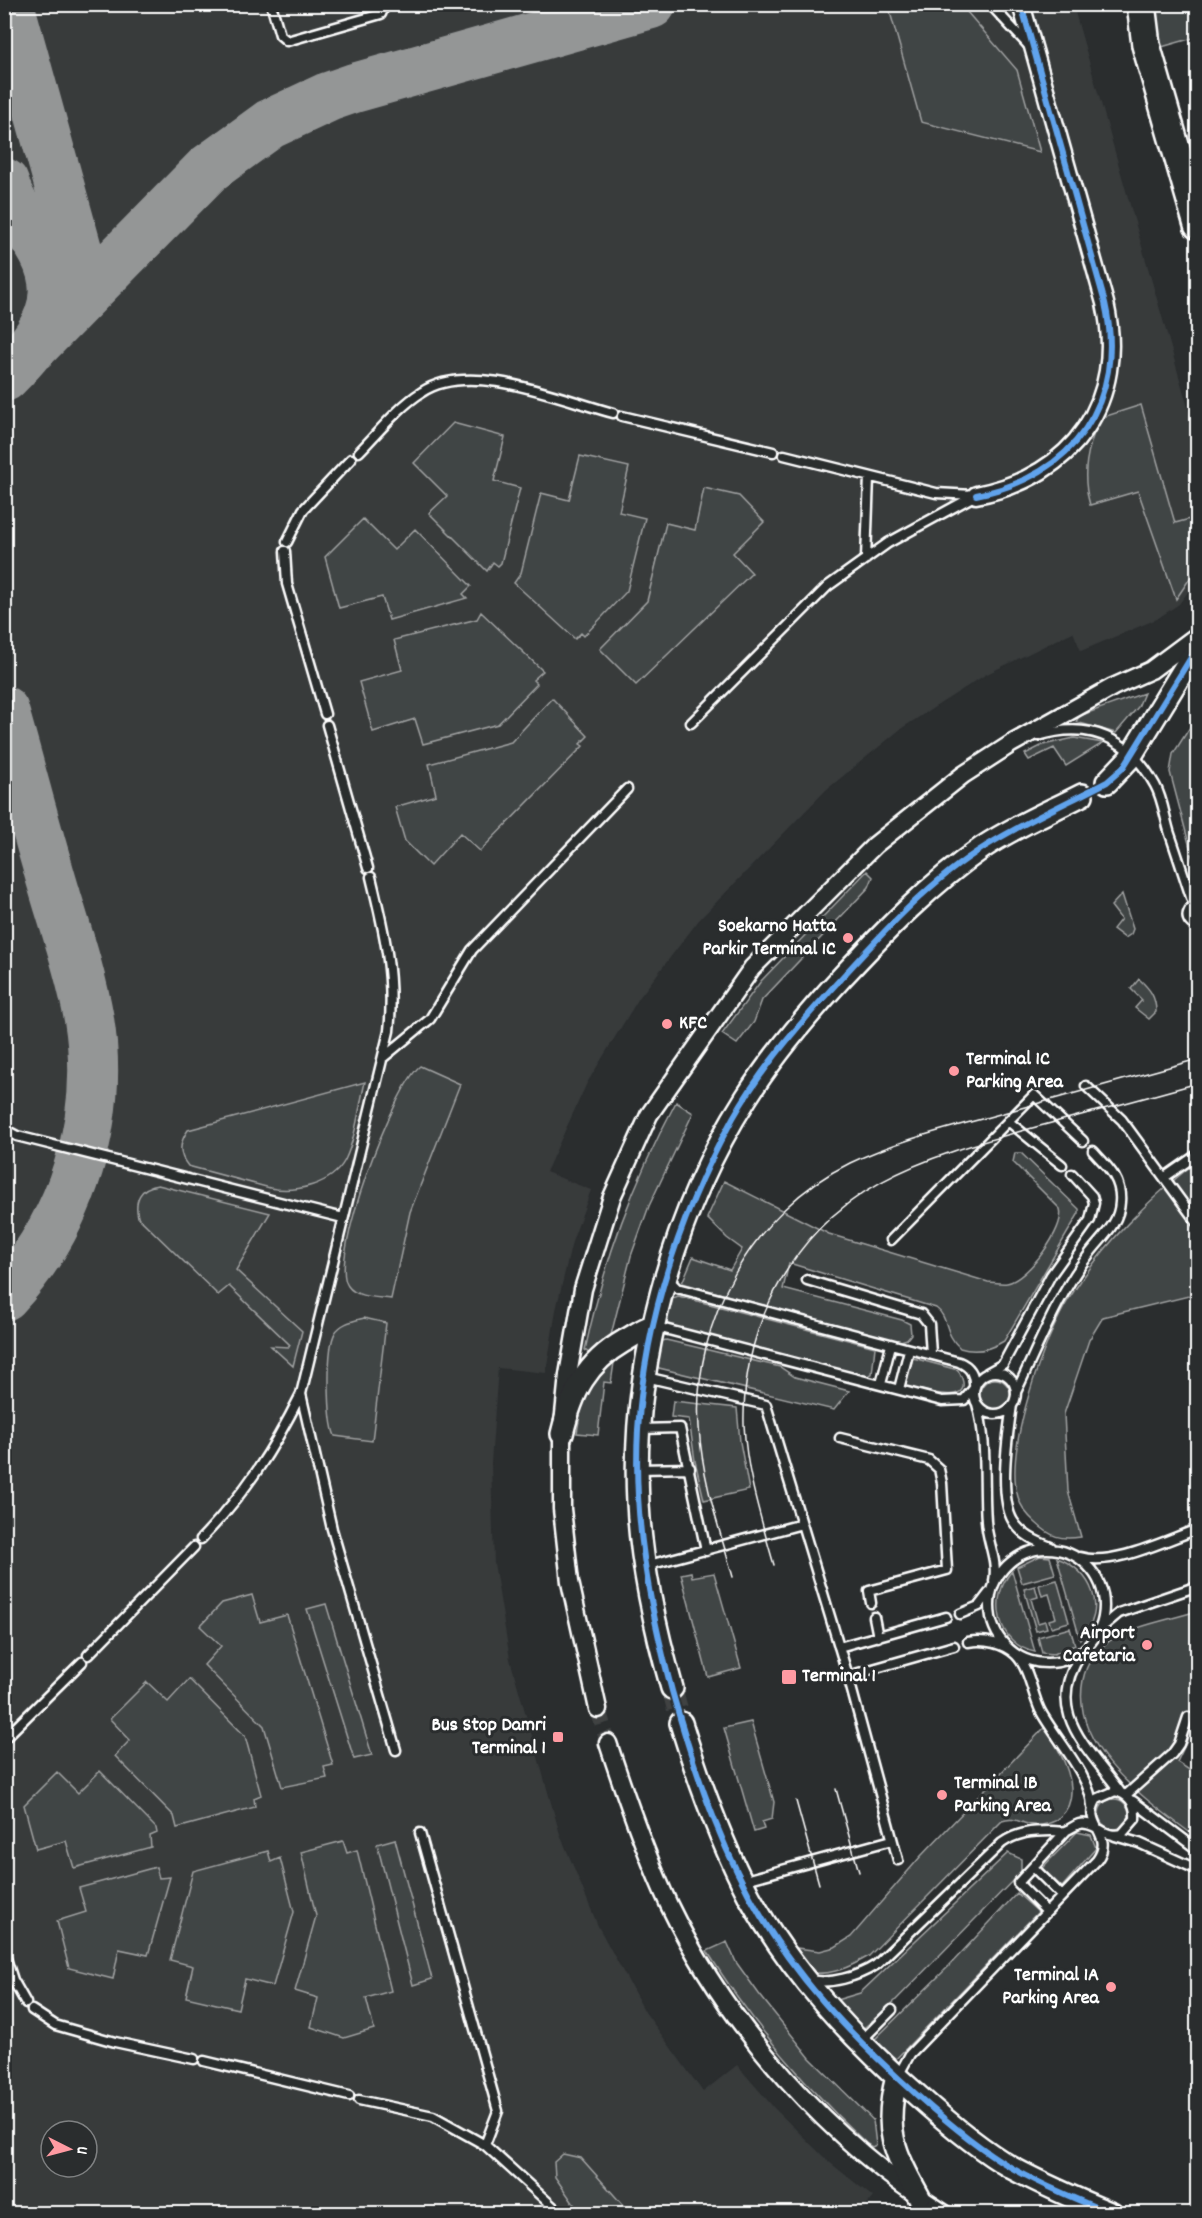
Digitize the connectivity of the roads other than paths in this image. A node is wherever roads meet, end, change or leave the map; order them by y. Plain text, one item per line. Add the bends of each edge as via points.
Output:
1 (271, 4) edge
2 (385, 4) edge
3 (990, 4) edge
4 (1021, 4) edge
5 (1141, 4) edge
6 (1038, 62) junction
7 (1197, 225) edge
8 (358, 452) dead end
9 (773, 452) dead end
10 (784, 455) dead end
11 (351, 459) dead end
12 (869, 477) junction
13 (976, 495) junction
14 (866, 559) junction
15 (1197, 635) edge
16 (1197, 646) edge
17 (325, 714) dead end
18 (691, 723) dead end
19 (327, 725) dead end
20 (1011, 744) junction
21 (1133, 752) junction
22 (1107, 782) dead end
23 (627, 789) dead end
24 (1082, 795) dead end
25 (368, 868) dead end
26 (370, 878) dead end
27 (1197, 916) edge
28 (384, 1057) junction
29 (1086, 1086) dead end
30 (1008, 1121) junction
31 (4, 1129) edge
32 (1083, 1141) dead end
33 (1093, 1151) dead end
34 (1197, 1154) edge
35 (1062, 1165) dead end
36 (1072, 1174) dead end
37 (1165, 1177) junction
38 (343, 1218) junction
39 (1197, 1224) edge
40 (891, 1240) dead end
41 (667, 1271) junction
42 (807, 1280) dead end
43 (653, 1326) junction
44 (891, 1345) junction
45 (909, 1350) junction
46 (931, 1354) junction
47 (987, 1373) junction
48 (643, 1377) junction
49 (881, 1384) junction
50 (974, 1388) junction
51 (899, 1389) junction
52 (1016, 1392) junction
53 (301, 1394) junction
54 (977, 1404) junction
55 (1012, 1405) junction
56 (638, 1429) junction
57 (562, 1434) junction
58 (840, 1438) dead end
59 (690, 1468) junction
60 (637, 1469) junction
61 (802, 1524) junction
62 (1197, 1529) edge
63 (201, 1539) dead end
64 (194, 1547) dead end
65 (1057, 1549) junction
66 (706, 1551) junction
67 (1074, 1555) junction
68 (645, 1566) junction
69 (994, 1584) junction
70 (1197, 1586) edge
71 (871, 1603) dead end
72 (960, 1614) dead end
73 (874, 1617) dead end
74 (946, 1617) dead end
75 (1096, 1633) junction
76 (878, 1637) junction
77 (968, 1642) dead end
78 (954, 1646) dead end
79 (839, 1647) junction
80 (1086, 1647) junction
81 (1014, 1653) junction
82 (848, 1676) junction
83 (672, 1688) tunnel mouth
84 (598, 1709) tunnel mouth
85 (1188, 1718) dead end
86 (681, 1723) tunnel mouth
87 (4, 1739) edge
88 (608, 1743) tunnel mouth
89 (396, 1750) dead end
90 (1126, 1796) junction
91 (1092, 1811) junction
92 (1097, 1828) junction
93 (1066, 1831) junction
94 (420, 1833) dead end
95 (1108, 1835) junction
96 (892, 1840) junction
97 (1197, 1850) edge
98 (898, 1860) dead end
99 (1033, 1867) junction
100 (1197, 1870) edge
101 (742, 1881) junction
102 (1062, 1896) junction
103 (1047, 1912) junction
104 (4, 1952) edge
105 (803, 1976) junction
106 (892, 2010) dead end
107 (859, 2043) junction
108 (194, 2059) dead end
109 (204, 2061) dead end
110 (897, 2078) junction
111 (349, 2096) dead end
112 (359, 2100) dead end
113 (486, 2145) junction
114 (919, 2197) junction
115 (561, 2214) edge
116 (945, 2214) edge
117 (1112, 2214) edge

1 - 2 lane via 280,34 287,41 381,14
3 - 6 lane via 1027,44
4 - 6 street
5 - 7 main road via 1146,45
6 - 13 street via 1107,313 1112,345 1110,364 1098,408 1061,456 1024,480
8 - 9 lane via 413,398 435,385 485,379
10 - 12 lane
11 - 17 lane via 303,510 286,547 287,584
12 - 13 lane via 936,493
12 - 14 lane
13 - 14 lane
14 - 18 lane via 828,586
15 - 20 street via 1151,670
16 - 21 street
19 - 25 lane
20 - 21 lane via 1071,729 1106,736
20 - 57 street via 963,775 875,845 752,968 649,1115 612,1197 583,1289
21 - 22 street
21 - 27 lane via 1155,785
23 - 28 lane via 472,950 430,1019
24 - 41 street via 991,843 960,865 911,906 823,997 734,1117 712,1160
26 - 28 lane via 387,938 391,971 392,1003
28 - 38 lane
29 - 37 lane via 1122,1120
30 - 32 lane via 1034,1095
30 - 35 lane
30 - 40 lane
31 - 38 lane via 17,1136
33 - 52 lane via 1117,1179 1121,1200 1116,1220 1065,1291
34 - 37 lane
36 - 47 lane via 1092,1196 1090,1220 1051,1275 1003,1364
37 - 39 lane
38 - 53 lane
41 - 43 street
41 - 44 lane via 670,1283 677,1288
42 - 46 lane via 921,1314 929,1324
43 - 48 street
43 - 49 lane
43 - 57 street via 610,1348 586,1371
44 - 45 lane
44 - 49 lane
45 - 46 lane
45 - 51 lane
46 - 50 lane via 970,1368
47 - 50 lane
47 - 52 lane via 1006,1375
48 - 56 street
48 - 61 lane via 766,1405
49 - 51 lane
50 - 51 lane via 964,1400 951,1402
50 - 54 lane
52 - 55 lane
53 - 63 lane via 252,1481
53 - 89 lane via 332,1529
54 - 55 lane via 981,1410 994,1414
54 - 69 lane via 985,1439 986,1522 994,1555
55 - 65 lane via 1008,1509 1023,1533
56 - 59 lane via 680,1428
56 - 60 street
57 - 84 street via 562,1509 568,1571
58 - 71 lane via 929,1461 939,1469 942,1483 947,1570 869,1591
59 - 60 lane
59 - 66 lane
60 - 68 street
61 - 66 lane
61 - 79 lane
62 - 67 lane via 1112,1558 1093,1560
64 - 87 lane
65 - 67 lane
65 - 69 lane via 1038,1549 1019,1556 1004,1568
66 - 68 lane
67 - 75 lane via 1088,1566 1101,1589 1102,1616
68 - 83 street
69 - 72 lane via 979,1606
69 - 81 lane via 992,1622 1001,1640
70 - 75 lane via 1119,1613
73 - 76 lane
74 - 76 lane
75 - 80 lane
76 - 79 lane
77 - 81 lane via 994,1642
78 - 82 lane
79 - 82 lane
80 - 81 lane via 1051,1663 1032,1661
80 - 90 lane via 1068,1675 1066,1707 1071,1724
81 - 91 lane via 1040,1710 1087,1786
82 - 96 lane
85 - 90 lane via 1172,1754
86 - 101 street via 711,1815
88 - 114 street via 630,1810 670,1906 730,2009 794,2087 880,2167
90 - 91 lane via 1102,1795
90 - 95 lane via 1135,1812 1132,1825 1122,1834
90 - 97 lane
91 - 92 lane
92 - 93 lane via 1080,1824
92 - 95 lane
92 - 102 lane via 1103,1839 1103,1851
93 - 99 lane
93 - 105 lane via 1020,1833 1002,1843 866,1972 822,1981
94 - 113 lane via 498,2111
95 - 100 lane via 1139,1843
96 - 98 lane
96 - 101 lane
99 - 102 lane
99 - 103 lane via 1018,1883
101 - 105 street via 775,1939
102 - 103 lane
103 - 110 lane via 910,2054
104 - 108 lane via 13,1980 29,2007 55,2025
105 - 107 street
106 - 107 lane
107 - 110 street
109 - 111 lane
110 - 114 street via 890,2101 890,2129 898,2159
110 - 117 street via 1011,2167
112 - 113 lane via 433,2116
113 - 115 lane
114 - 116 street

